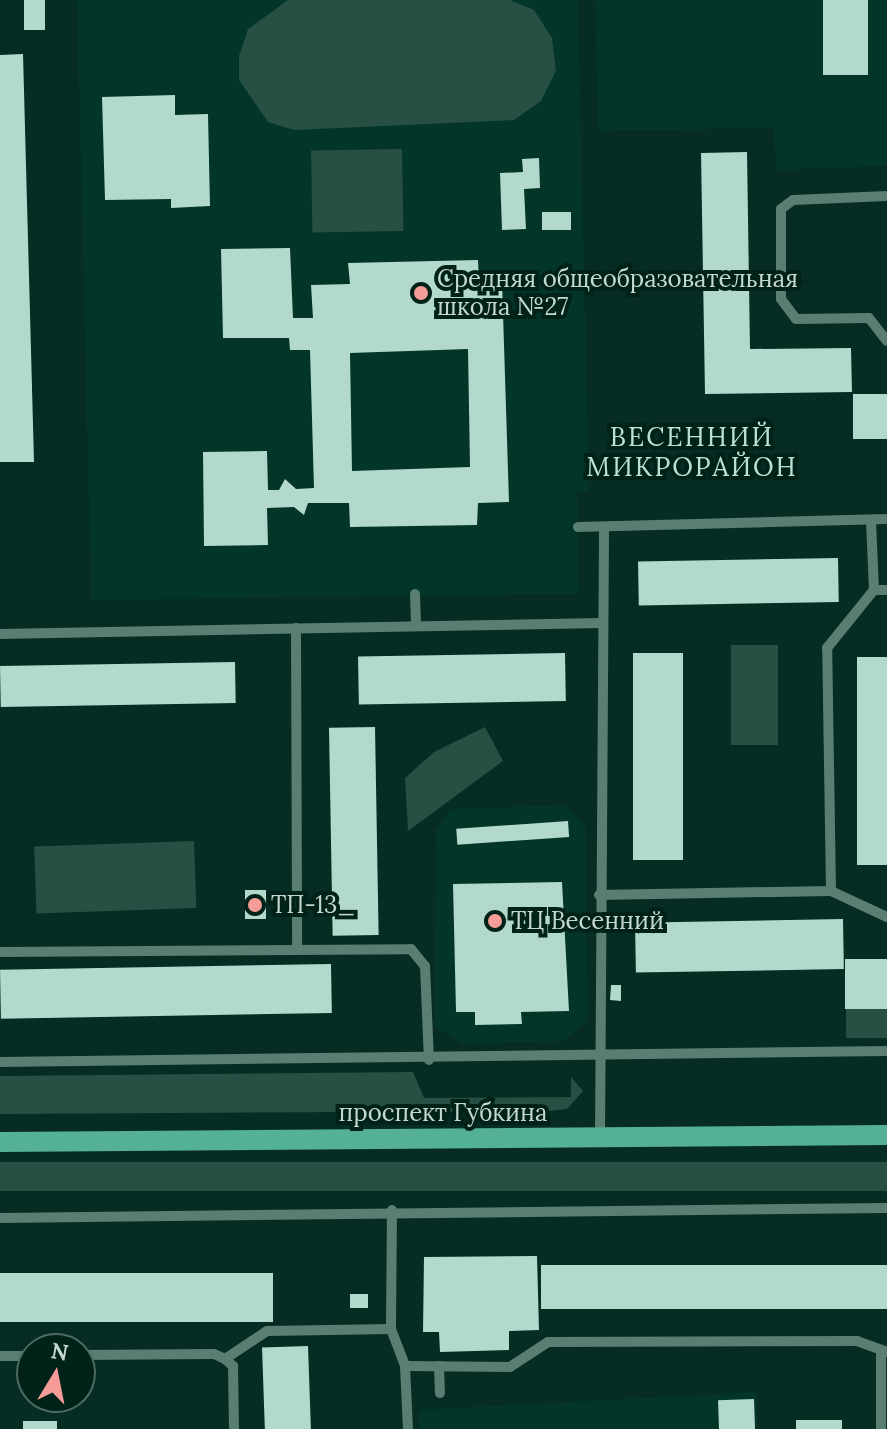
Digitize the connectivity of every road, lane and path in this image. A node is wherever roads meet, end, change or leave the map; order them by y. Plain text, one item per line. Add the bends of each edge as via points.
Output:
1 (887, 196) edge
2 (887, 341) edge
3 (887, 519) edge
4 (871, 520) junction
5 (578, 527) dead end
6 (604, 527) junction
7 (874, 590) junction
8 (887, 590) edge
9 (415, 594) dead end
10 (602, 623) junction
11 (416, 625) junction
12 (296, 628) junction
13 (0, 634) edge
14 (831, 891) junction
15 (599, 895) junction
16 (887, 917) edge
17 (297, 946) junction
18 (0, 952) edge
19 (887, 1051) edge
20 (598, 1058) junction
21 (429, 1060) junction
22 (0, 1062) edge
23 (887, 1135) edge
24 (600, 1138) junction
25 (0, 1142) edge
26 (887, 1208) edge
27 (392, 1210) junction
28 (0, 1218) edge
29 (391, 1329) junction
30 (884, 1352) edge
31 (96, 1355) edge
32 (225, 1359) junction
33 (405, 1366) junction
34 (439, 1366) junction
35 (440, 1393) dead end
36 (234, 1429) edge
37 (408, 1429) edge
38 (881, 1429) edge

1 - 2 lane via 793,200 781,209 781,299 796,319 869,318
3 - 4 lane
4 - 6 lane
4 - 7 lane
5 - 6 lane
6 - 10 lane
7 - 8 lane
7 - 14 lane via 827,648
9 - 11 lane
10 - 11 lane
10 - 15 lane
11 - 12 lane
12 - 13 lane
12 - 17 lane
14 - 15 lane
14 - 16 lane
15 - 20 lane
17 - 18 lane
17 - 21 lane via 411,949 425,966
19 - 20 lane
20 - 21 lane
20 - 24 lane
21 - 22 lane
23 - 24 main road, проспект Губкина
24 - 25 main road, проспект Губкина
26 - 27 lane
27 - 28 lane
27 - 29 lane
29 - 32 lane via 267,1331
29 - 33 lane
30 - 34 lane via 857,1341 548,1342 510,1367
30 - 38 lane
31 - 32 lane via 214,1354
32 - 36 lane via 233,1366
33 - 34 lane
33 - 37 lane
34 - 35 lane

